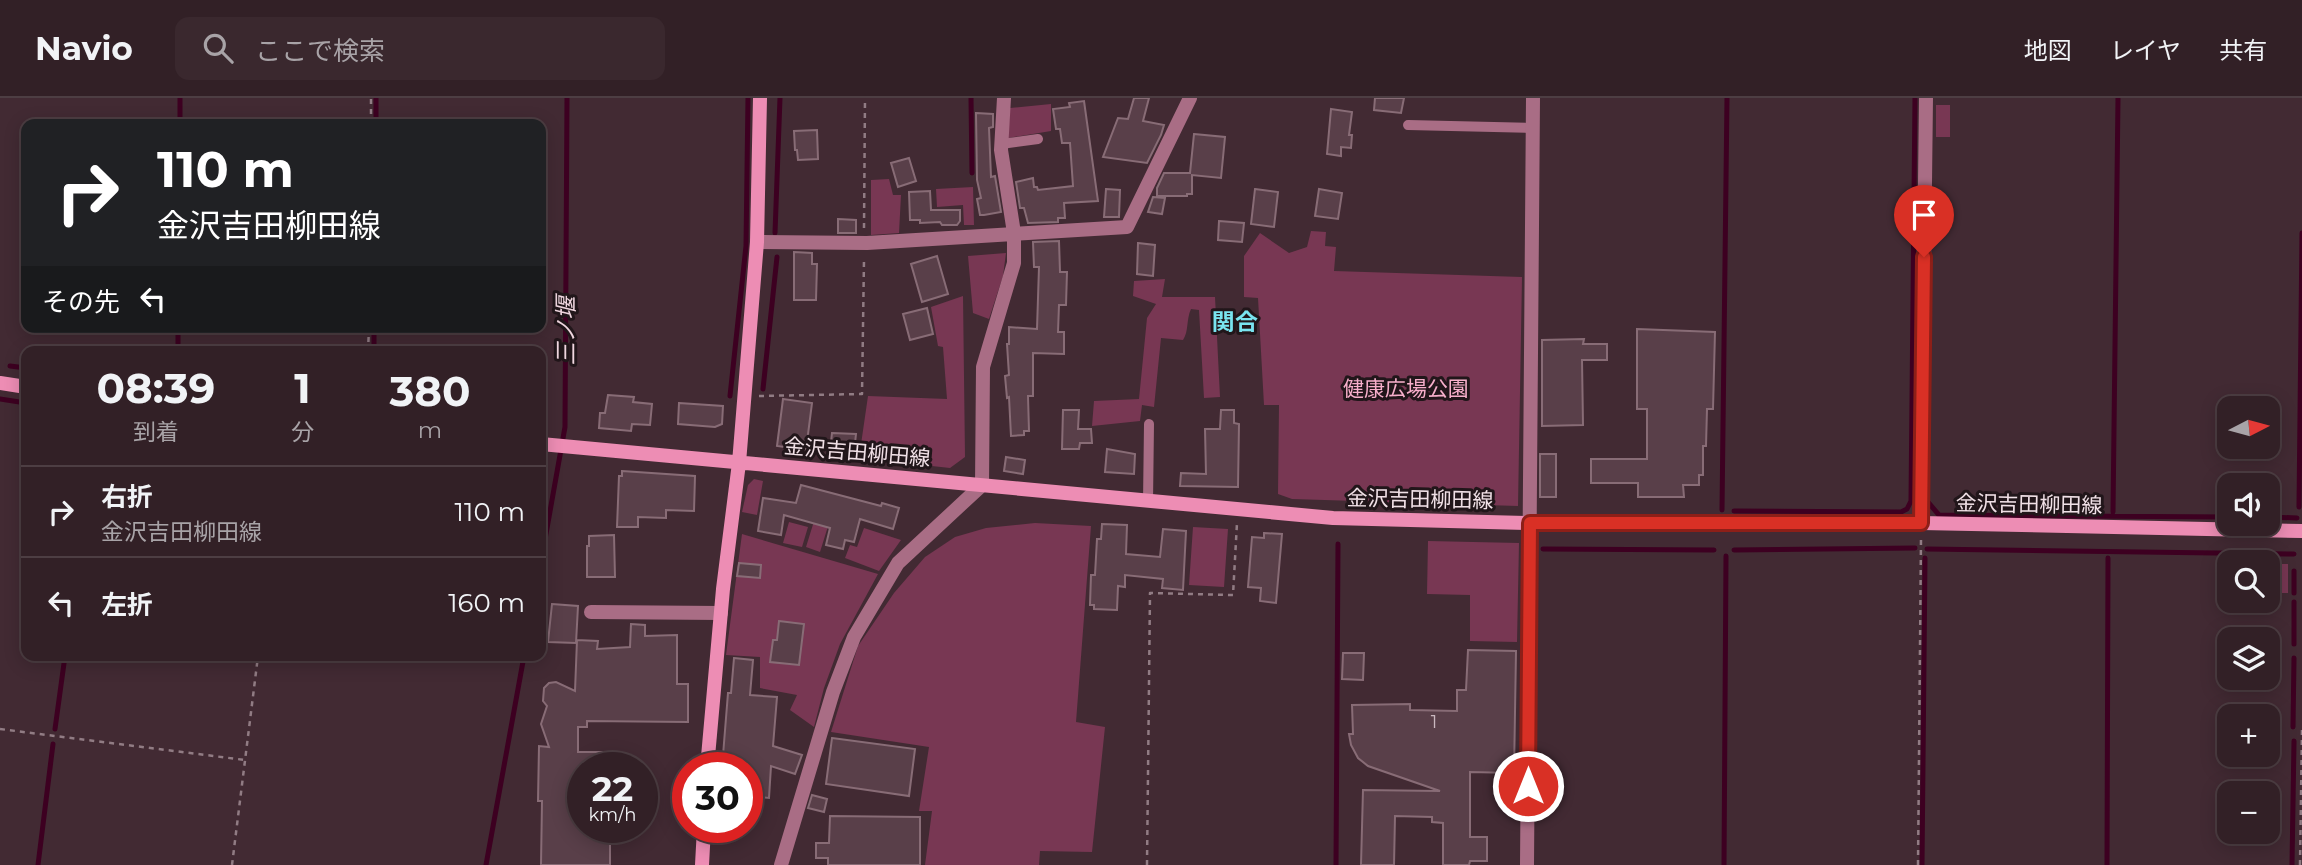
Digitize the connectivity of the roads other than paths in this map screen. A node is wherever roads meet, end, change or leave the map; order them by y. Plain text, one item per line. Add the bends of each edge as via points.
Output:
1 (760, 98) edge
2 (1004, 98) edge
3 (1190, 98) edge
4 (1534, 98) edge
5 (1926, 98) edge
6 (1408, 125) dead end
7 (1534, 128) junction
8 (1038, 139) dead end
9 (1001, 144) junction
10 (1014, 233) junction
11 (757, 242) junction
12 (0, 383) edge
13 (21, 386) edge
14 (1149, 424) dead end
15 (546, 445) edge
16 (739, 463) junction
17 (982, 485) junction
18 (1148, 502) junction
19 (1530, 523) junction
20 (1921, 523) junction
21 (2302, 531) edge
22 (591, 612) dead end
23 (721, 613) junction
24 (708, 752) edge
25 (703, 843) edge
26 (702, 865) edge
27 (781, 865) edge
28 (1527, 865) edge

1 - 11 main road
2 - 9 street
3 - 10 street via 1127,227
4 - 7 street
5 - 20 street
6 - 7 lane
7 - 19 street
8 - 9 lane
9 - 10 street
10 - 11 street via 864,243
10 - 17 street via 1014,263 983,367
11 - 16 main road
12 - 13 main road
14 - 18 lane
15 - 16 main road, 金沢吉田柳田線
16 - 17 main road, 金沢吉田柳田線
16 - 23 main road
17 - 18 main road, 金沢吉田柳田線
17 - 27 street via 898,563 854,638
18 - 19 main road, 金沢吉田柳田線 via 1333,518
19 - 20 main road, 金沢吉田柳田線
19 - 28 street
20 - 21 main road, 金沢吉田柳田線
22 - 23 street
23 - 24 main road
25 - 26 main road

